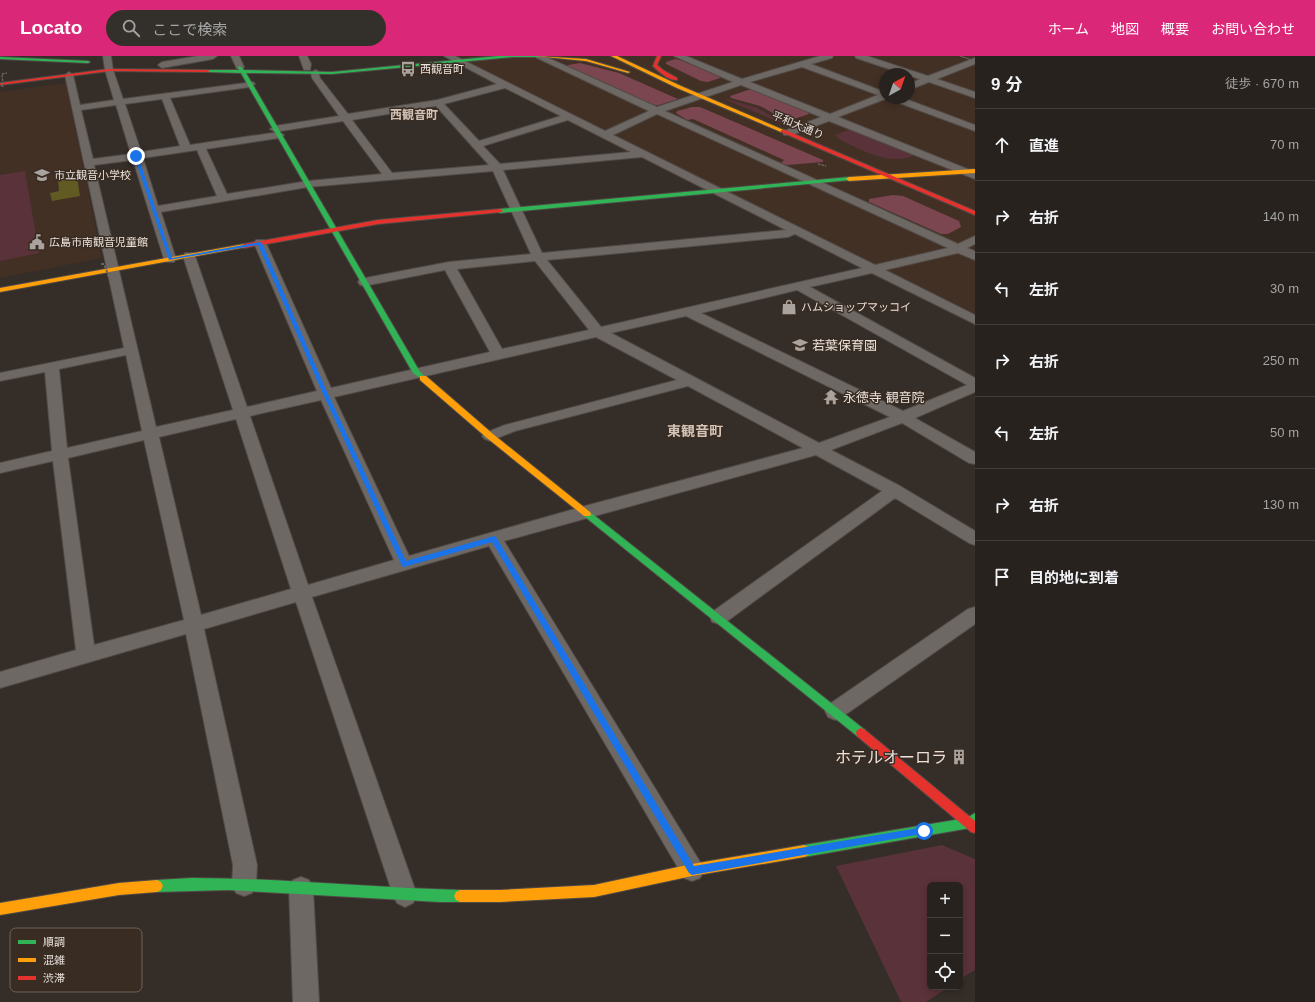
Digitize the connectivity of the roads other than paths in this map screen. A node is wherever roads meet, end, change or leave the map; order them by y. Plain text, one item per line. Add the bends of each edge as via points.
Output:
1 (213, 56) edge
2 (235, 56) edge
3 (303, 56) edge
4 (537, 56) edge
5 (613, 56) edge
6 (659, 56) edge
7 (678, 56) edge
8 (830, 56) edge
9 (859, 56) edge
10 (0, 58) edge
11 (28, 58) edge
12 (455, 58) edge
13 (959, 58) dead end
14 (175, 59) edge
15 (974, 60) edge
16 (109, 64) edge
17 (803, 64) junction
18 (162, 65) junction
19 (311, 71) junction
20 (69, 75) junction
21 (244, 75) junction
22 (660, 78) junction
23 (2, 80) edge
24 (928, 80) junction
25 (741, 82) junction
26 (505, 85) junction
27 (915, 85) edge
28 (680, 87) junction
29 (879, 94) edge
30 (165, 96) junction
31 (701, 96) junction
32 (975, 96) edge
33 (879, 98) edge
34 (119, 102) junction
35 (438, 103) junction
36 (910, 104) edge
37 (76, 108) junction
38 (658, 110) junction
39 (568, 117) junction
40 (829, 117) junction
41 (345, 118) junction
42 (975, 128) edge
43 (277, 132) junction
44 (788, 133) junction
45 (605, 135) junction
46 (477, 145) junction
47 (200, 146) junction
48 (186, 148) junction
49 (642, 154) junction
50 (136, 156) junction
51 (88, 163) junction
52 (497, 167) junction
53 (975, 171) edge
54 (965, 172) junction
55 (389, 176) junction
56 (885, 176) junction
57 (975, 176) edge
58 (813, 182) junction
59 (308, 184) junction
60 (715, 190) junction
61 (223, 198) junction
62 (515, 208) junction
63 (153, 210) junction
64 (975, 214) edge
65 (333, 230) junction
66 (796, 230) junction
67 (975, 240) edge
68 (260, 243) junction
69 (959, 248) junction
70 (189, 256) junction
71 (975, 256) edge
72 (538, 257) junction
73 (170, 259) junction
74 (449, 266) junction
75 (875, 270) junction
76 (108, 272) junction
77 (364, 282) junction
78 (800, 287) junction
79 (0, 290) edge
80 (689, 312) junction
81 (975, 320) edge
82 (598, 332) junction
83 (132, 350) junction
84 (498, 355) junction
85 (52, 367) junction
86 (417, 373) junction
87 (0, 377) edge
88 (691, 381) junction
89 (975, 386) edge
90 (326, 394) junction
91 (242, 413) junction
92 (903, 417) junction
93 (150, 433) junction
94 (490, 436) junction
95 (818, 448) junction
96 (60, 454) junction
97 (975, 459) edge
98 (0, 468) edge
99 (894, 490) junction
100 (585, 512) junction
101 (494, 539) junction
102 (975, 539) edge
103 (404, 564) junction
104 (302, 594) junction
105 (975, 614) edge
106 (718, 617) junction
107 (194, 624) junction
108 (86, 655) junction
109 (0, 680) edge
110 (835, 711) junction
111 (973, 823) edge
112 (692, 870) junction
113 (244, 885) junction
114 (301, 888) junction
115 (405, 895) junction
116 (0, 909) edge
117 (306, 1002) edge

1 - 14 street
2 - 21 street
3 - 19 street
4 - 12 street
4 - 22 street via 586,60
4 - 38 street
5 - 22 street, 平和大通り
6 - 28 street via 655,64 676,80
7 - 25 street
8 - 17 street
9 - 24 street
10 - 11 street
11 - 16 street
12 - 19 street via 372,70
12 - 26 street
13 - 15 street
14 - 18 street
15 - 24 street
16 - 18 street
16 - 20 street
16 - 21 street
16 - 23 street
16 - 34 street
17 - 25 street
17 - 29 street
18 - 21 street
19 - 21 street
19 - 41 street
20 - 23 street
20 - 37 street
21 - 30 street
21 - 43 street
22 - 28 street, 平和大通り
24 - 27 street
24 - 32 street
25 - 31 street
25 - 40 street
26 - 35 street
26 - 39 street
28 - 31 street, 平和大通り
30 - 34 street
30 - 48 street
31 - 38 street
31 - 44 street, 平和大通り
33 - 40 street
34 - 37 street
34 - 50 street
35 - 41 street
35 - 46 street
36 - 42 street
37 - 51 street
38 - 45 street
38 - 58 street
39 - 45 street
39 - 46 street
40 - 44 street
40 - 54 street
41 - 43 street
41 - 55 street
43 - 47 street
43 - 59 street
44 - 56 street, 平和大通り
45 - 49 street
46 - 52 street
47 - 48 street
47 - 61 street
48 - 50 street
49 - 52 street
49 - 60 street
50 - 51 street
50 - 63 street
51 - 76 street
52 - 55 street
52 - 62 street
53 - 54 street
54 - 56 street
54 - 57 street
55 - 59 street
56 - 58 street
56 - 64 street, 平和大通り
58 - 60 street
58 - 69 street
59 - 61 street
59 - 65 street
60 - 62 street
60 - 66 street
61 - 63 street
62 - 65 street via 378,222
62 - 72 street
63 - 73 street
65 - 68 street
65 - 77 street
66 - 72 street via 788,233
66 - 75 street
67 - 69 street
68 - 70 street
68 - 90 street
69 - 71 street
69 - 75 street
70 - 73 street
70 - 91 street
72 - 74 street
72 - 82 street
73 - 76 street
74 - 77 street
74 - 84 street
75 - 78 street
75 - 81 street
76 - 79 street
76 - 83 street
77 - 86 street
78 - 80 street
78 - 89 street
80 - 82 street
80 - 92 street
82 - 84 street
82 - 88 street
83 - 85 street
83 - 93 street
84 - 86 street
85 - 87 street
85 - 96 street
86 - 90 street
86 - 94 street
88 - 94 street via 510,428
88 - 95 street
89 - 92 street
90 - 91 street
90 - 103 street
91 - 93 street
91 - 104 street
92 - 95 street
92 - 97 street
93 - 96 street
93 - 107 street
94 - 100 street
95 - 99 street
95 - 100 street
96 - 98 street
96 - 108 street
99 - 102 street
99 - 106 street
100 - 101 street
100 - 106 street
101 - 103 street
101 - 112 street
103 - 104 street
104 - 107 street
104 - 115 street
105 - 110 street
106 - 110 street
107 - 108 street
107 - 113 street via 245,865
108 - 109 street
110 - 111 street
111 - 112 street
112 - 115 street via 594,891 500,896
113 - 114 street
113 - 116 street via 180,884 119,889
114 - 115 street
114 - 117 street

